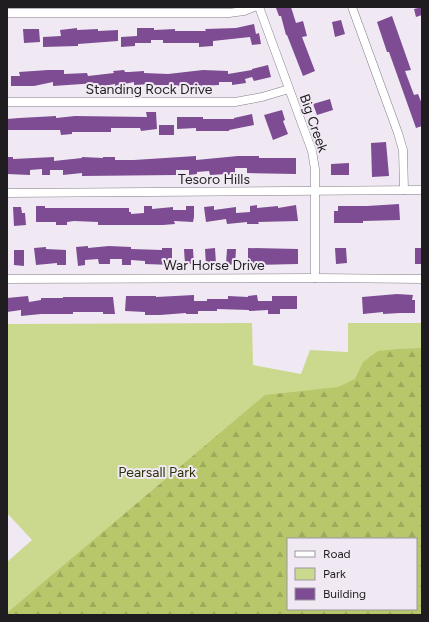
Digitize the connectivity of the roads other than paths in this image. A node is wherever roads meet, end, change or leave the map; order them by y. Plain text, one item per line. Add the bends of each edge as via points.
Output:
1 (254, 7) edge
2 (259, 7) edge
3 (352, 7) edge
4 (7, 13) edge
5 (289, 89) junction
6 (7, 102) edge
7 (404, 190) junction
8 (422, 190) edge
9 (315, 192) junction
10 (7, 193) edge
11 (315, 278) junction
12 (7, 279) edge
13 (422, 279) edge

1 - 4 street via 229,13
2 - 5 street, Big Creek
3 - 7 street via 403,150
5 - 6 street, Standing Rock Drive via 235,102
5 - 9 street, Big Creek via 312,151
7 - 8 street, Tesoro Hills
7 - 9 street, Tesoro Hills
9 - 10 street, Tesoro Hills
9 - 11 street, Big Creek
11 - 12 street, War Horse Drive
11 - 13 street, War Horse Drive

